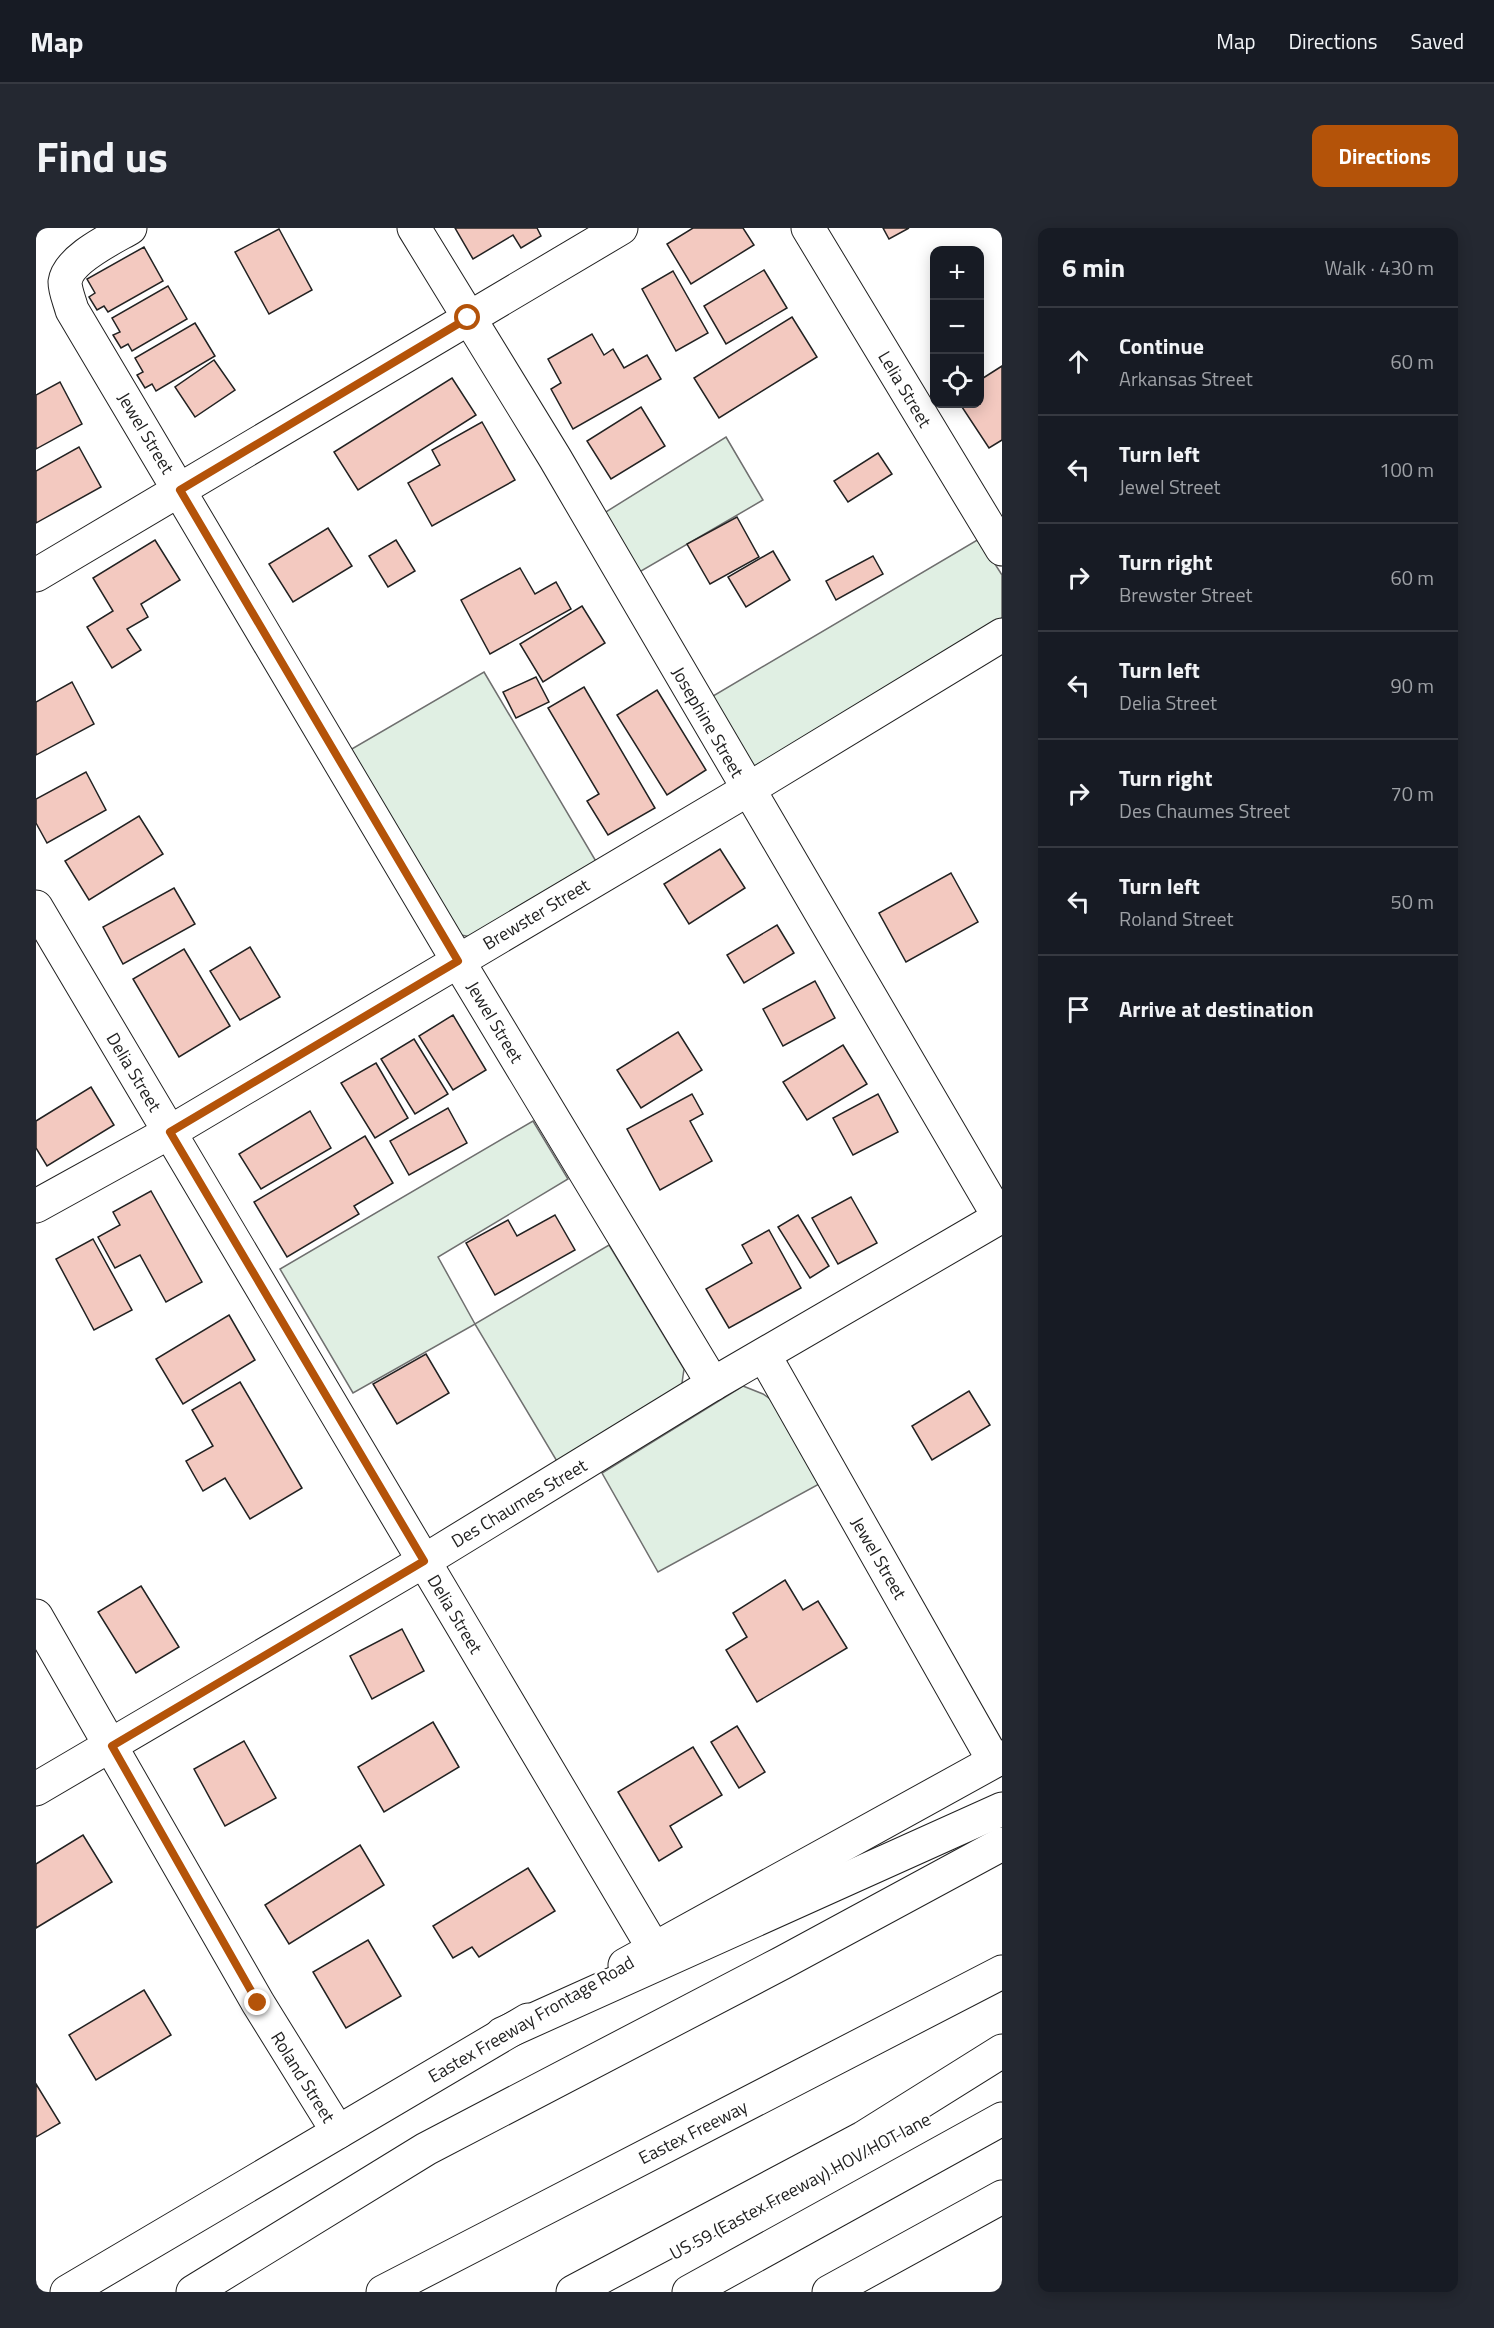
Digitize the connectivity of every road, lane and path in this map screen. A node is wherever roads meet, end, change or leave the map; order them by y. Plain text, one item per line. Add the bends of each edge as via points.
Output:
1 (414, 228) edge
2 (621, 228) edge
3 (808, 228) edge
4 (123, 232) edge
5 (468, 318) junction
6 (180, 490) junction
7 (1002, 549) edge
8 (36, 575) edge
9 (1002, 635) edge
10 (747, 790) junction
11 (36, 907) edge
12 (458, 961) junction
13 (170, 1132) junction
14 (36, 1206) edge
15 (1000, 1216) edge
16 (764, 1355) junction
17 (713, 1384) junction
18 (424, 1561) junction
19 (36, 1616) edge
20 (112, 1746) junction
21 (998, 1759) edge
22 (36, 1789) edge
23 (1002, 1809) edge
24 (1002, 1844) edge
25 (654, 1949) junction
26 (1002, 1972) edge
27 (502, 2034) junction
28 (1002, 2051) edge
29 (1002, 2075) edge
30 (1002, 2119) edge
31 (338, 2132) junction
32 (1002, 2197) edge
33 (67, 2292) edge
34 (193, 2292) edge
35 (383, 2292) edge
36 (573, 2292) edge
37 (596, 2292) edge
38 (689, 2292) edge
39 (829, 2292) edge

1 - 5 main road, Josephine Street
2 - 5 main road
3 - 7 main road, Lelia Street
4 - 6 main road, Jewel Street via 76,262 65,283 68,297 72,310
5 - 6 main road
5 - 10 main road, Josephine Street via 555,459
6 - 8 main road
6 - 12 main road, Jewel Street
9 - 10 main road, Brewster Street
10 - 12 main road, Brewster Street
10 - 15 main road, Josephine Street
11 - 13 main road, Delia Street
12 - 13 main road, Brewster Street
12 - 17 main road, Jewel Street
13 - 14 main road, Brewster Street
13 - 18 main road, Delia Street
15 - 16 main road, Des Chaumes Street
16 - 17 main road, Des Chaumes Street
16 - 21 main road, Jewel Street
17 - 18 main road, Des Chaumes Street
18 - 20 main road, Des Chaumes Street
18 - 25 main road, Delia Street
19 - 20 main road, Roland Street
20 - 22 main road, Des Chaumes Street
20 - 31 main road, Roland Street via 258,2003
21 - 25 main road, Eastex Freeway Frontage Road
23 - 27 main road
24 - 34 main road via 426,2149
25 - 27 main road, Eastex Freeway Frontage Road
26 - 35 main road, Eastex Freeway
27 - 31 main road, Eastex Freeway Frontage Road
28 - 36 main road via 863,2138
29 - 37 main road, US 59 (Eastex Freeway) HOV/HOT lane via 752,2216
30 - 38 main road
31 - 33 main road, Eastex Freeway Frontage Road
32 - 39 main road

